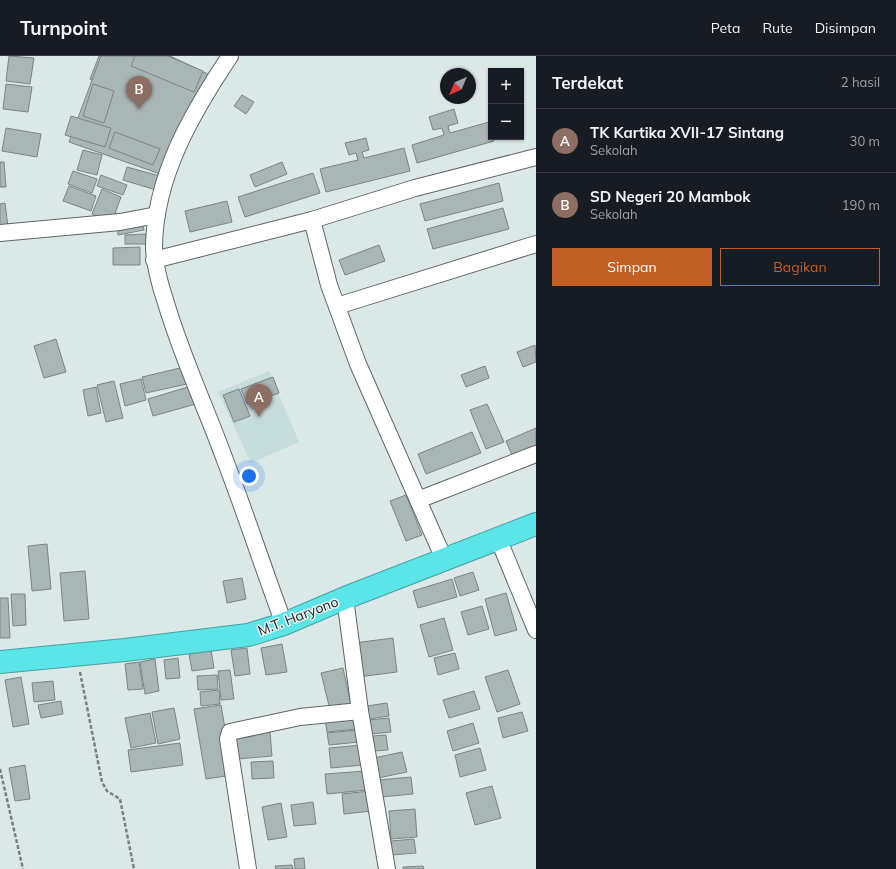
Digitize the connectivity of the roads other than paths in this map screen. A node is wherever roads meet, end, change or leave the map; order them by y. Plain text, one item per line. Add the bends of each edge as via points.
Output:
1 (230, 56) edge
2 (536, 157) edge
3 (156, 215) junction
4 (312, 220) junction
5 (0, 233) edge
6 (536, 244) edge
7 (154, 260) junction
8 (337, 306) junction
9 (536, 454) edge
10 (418, 500) junction
11 (536, 524) edge
12 (498, 538) junction
13 (444, 559) junction
14 (345, 598) junction
15 (284, 624) junction
16 (536, 630) edge
17 (0, 662) edge
18 (360, 711) junction
19 (248, 869) edge
20 (387, 869) edge

1 - 3 street via 179,142 166,174
2 - 4 street via 416,188
3 - 5 street via 120,222
3 - 7 street
4 - 7 street
4 - 8 street
6 - 8 street
7 - 15 street via 184,355
8 - 10 street via 358,364
9 - 10 street
10 - 13 street
11 - 12 highway, M.T. Haryono
12 - 13 highway, M.T. Haryono
12 - 16 street
13 - 14 highway, M.T. Haryono
14 - 15 highway, M.T. Haryono
14 - 18 street
15 - 17 highway, M.T. Haryono via 226,639
18 - 19 street via 300,717 230,732 228,739
18 - 20 street

